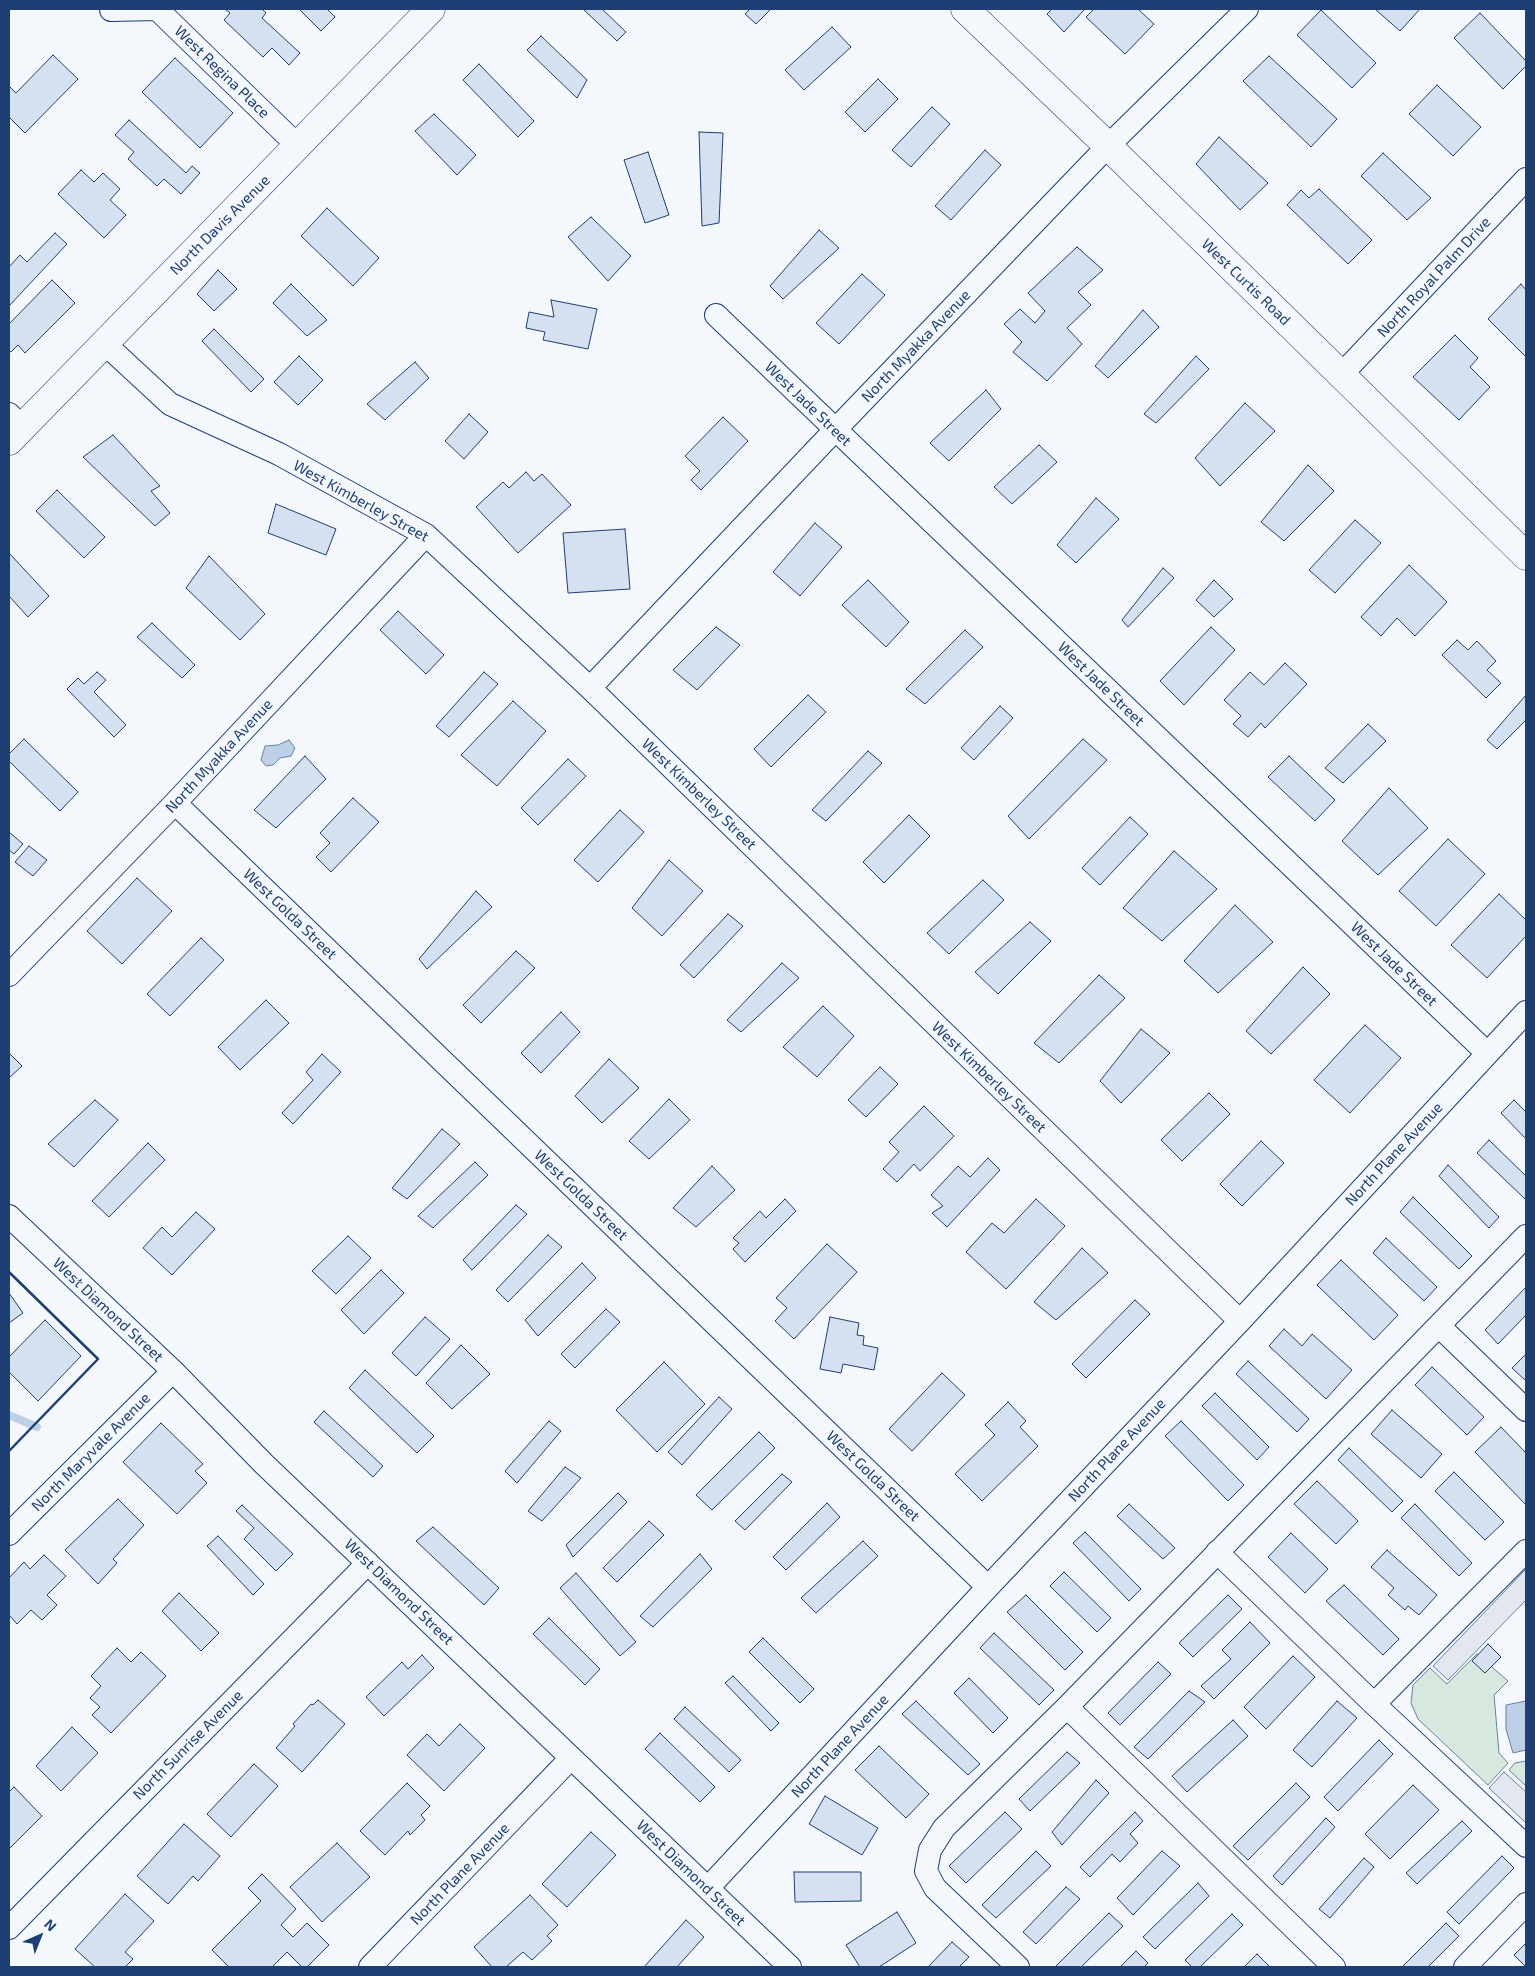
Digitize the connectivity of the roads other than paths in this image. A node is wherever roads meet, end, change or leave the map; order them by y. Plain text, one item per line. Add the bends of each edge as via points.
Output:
1 (431, 9) edge
2 (966, 9) edge
3 (1247, 9) edge
4 (111, 10) dead end
5 (298, 146) junction
6 (1108, 146) junction
7 (1526, 179) edge
8 (716, 315) dead end
9 (104, 343) junction
10 (1341, 375) junction
11 (13, 428) edge
12 (835, 430) junction
13 (426, 535) junction
14 (1526, 556) edge
15 (590, 688) junction
16 (175, 803) junction
17 (9, 975) edge
18 (1526, 1012) edge
19 (1487, 1053) junction
20 (9, 1216) edge
21 (1526, 1236) edge
22 (1240, 1321) junction
23 (1439, 1326) junction
24 (173, 1371) junction
25 (1526, 1410) edge
26 (9, 1534) edge
27 (1526, 1551) edge
28 (1217, 1552) junction
29 (368, 1562) junction
30 (988, 1587) junction
31 (1374, 1704) junction
32 (1067, 1707) junction
33 (571, 1758) junction
34 (1526, 1846) edge
35 (708, 1888) junction
36 (1526, 1904) edge
37 (9, 1928) edge
38 (370, 1967) edge
39 (790, 1967) edge
40 (1018, 1967) edge
41 (1334, 1967) edge
42 (1465, 1967) edge

1 - 5 street, North Davis Avenue
2 - 6 street, West Curtis Road
3 - 6 street, North Myakka Avenue
4 - 5 street, West Regina Place via 157,9
5 - 9 street, North Davis Avenue
6 - 10 street, West Curtis Road
6 - 12 street, North Myakka Avenue
7 - 10 street, North Royal Palm Drive
8 - 12 street, West Jade Street
9 - 11 street, North Davis Avenue
9 - 13 street, West Kimberley Street via 170,404 278,454
10 - 14 street, West Curtis Road
12 - 15 street, North Myakka Avenue
12 - 19 street, West Jade Street
13 - 15 street, West Kimberley Street
13 - 16 street, North Myakka Avenue
15 - 22 street, West Kimberley Street
16 - 17 street, North Myakka Avenue
16 - 30 street, West Golda Street
18 - 19 street, North Plane Avenue
19 - 22 street, North Plane Avenue
20 - 24 street, West Diamond Street
21 - 23 street
22 - 30 street, North Plane Avenue
23 - 25 street
23 - 28 street
24 - 26 street, North Maryvale Avenue
24 - 29 street, West Diamond Street via 264,1464
27 - 31 street
28 - 31 street
28 - 32 street
29 - 33 street, West Diamond Street
29 - 37 street, North Sunrise Avenue
30 - 35 street, North Plane Avenue
31 - 34 street
32 - 40 street via 944,1828 930,1850 926,1871 935,1888
32 - 41 street
33 - 35 street, West Diamond Street
33 - 38 street, North Plane Avenue
35 - 39 street, West Diamond Street
36 - 42 street

